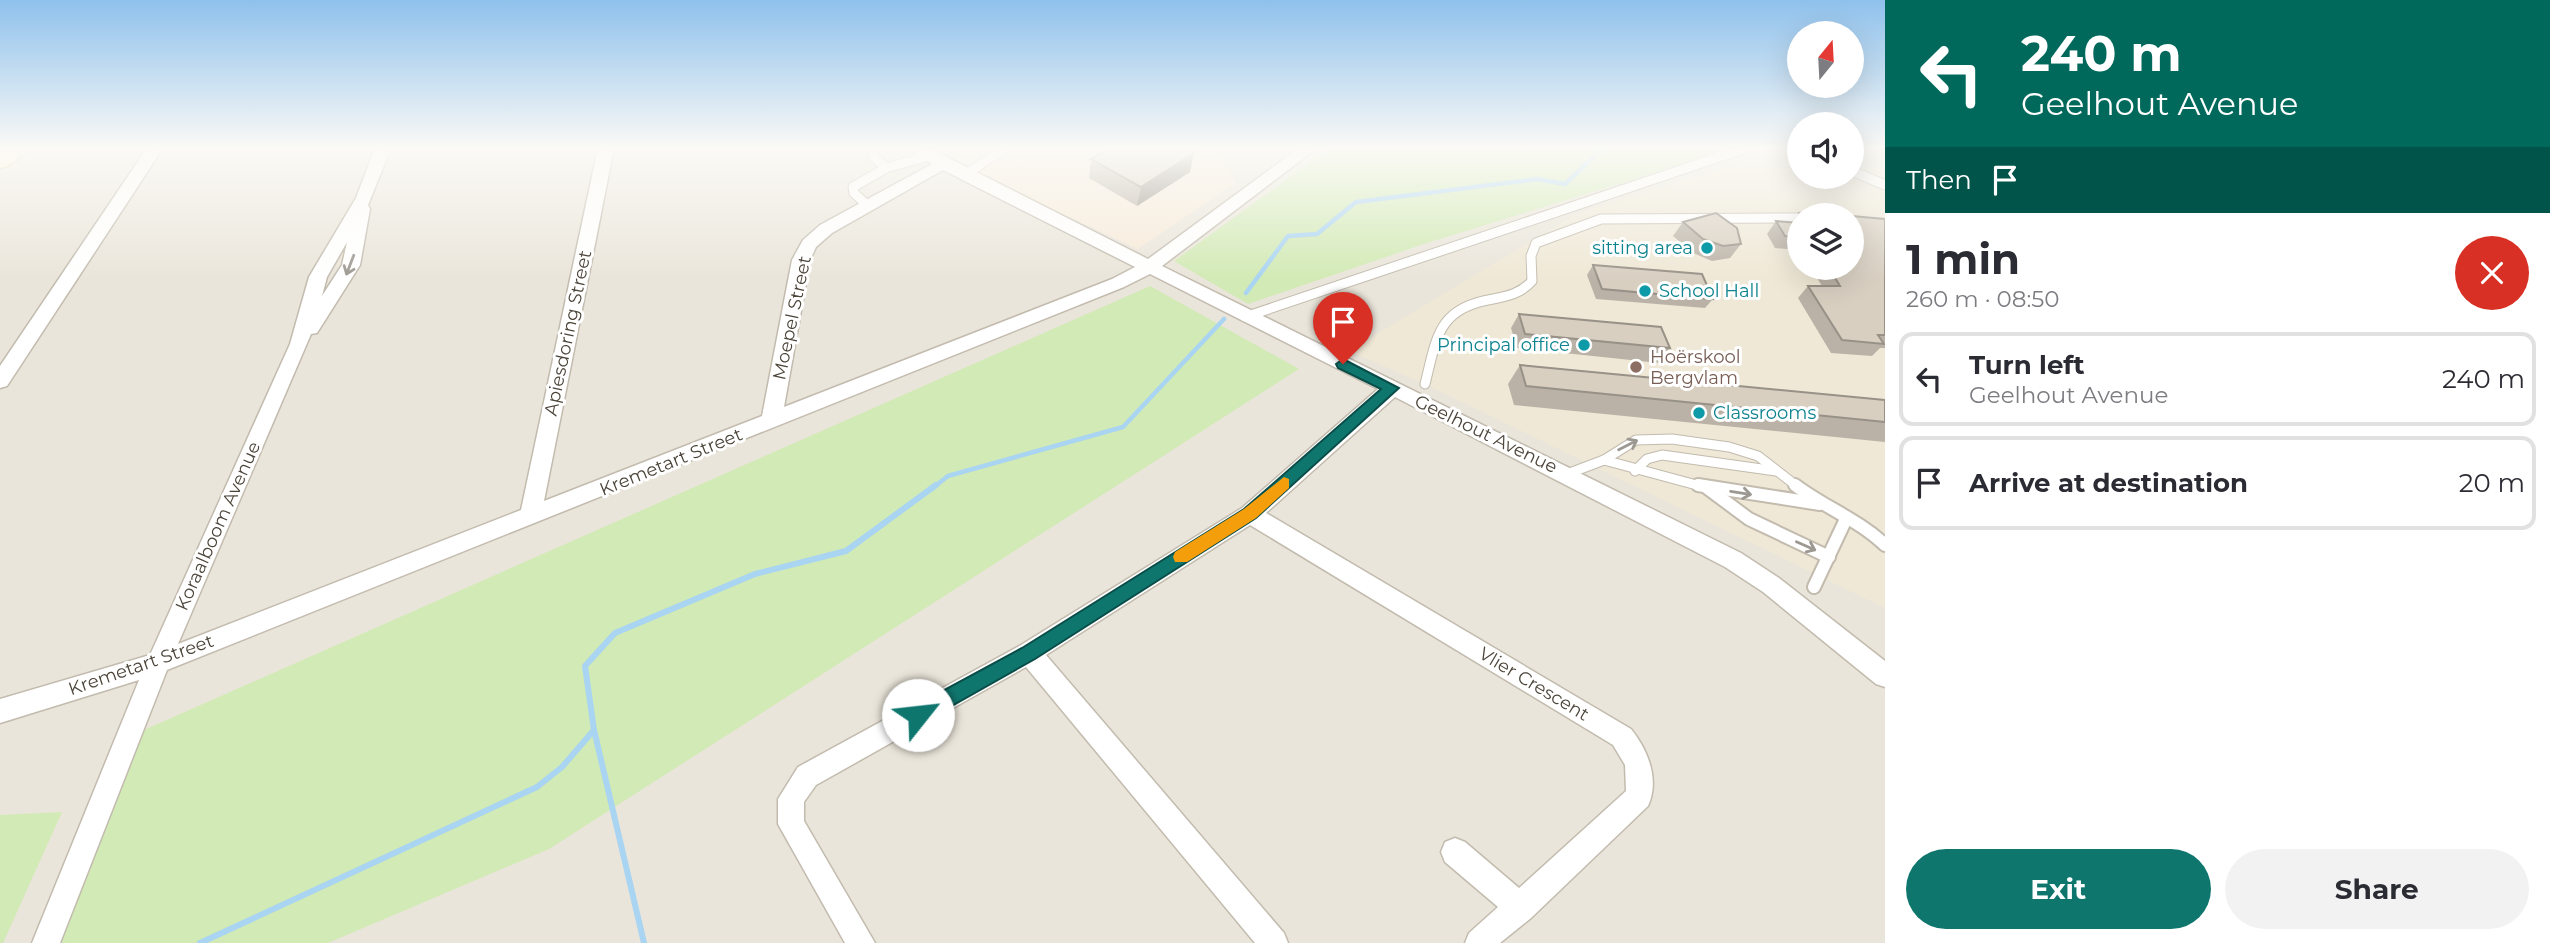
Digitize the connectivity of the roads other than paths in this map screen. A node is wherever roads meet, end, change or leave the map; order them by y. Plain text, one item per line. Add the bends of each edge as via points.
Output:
1 (126, 192) edge
2 (366, 192) edge
3 (597, 192) edge
4 (853, 192) edge
5 (885, 192) edge
6 (998, 192) edge
7 (1250, 192) edge
8 (1616, 192) edge
9 (868, 206) junction
10 (1787, 218) edge
11 (1147, 268) junction
12 (1245, 317) junction
13 (0, 381) edge
14 (1425, 384) dead end
15 (1392, 388) junction
16 (771, 422) junction
17 (1604, 460) junction
18 (1635, 471) junction
19 (1780, 471) junction
20 (1567, 474) junction
21 (1706, 487) junction
22 (1819, 505) junction
23 (1250, 514) junction
24 (530, 517) junction
25 (1846, 519) junction
26 (1885, 545) edge
27 (1829, 557) junction
28 (1814, 587) dead end
29 (1029, 653) junction
30 (158, 663) junction
31 (1885, 676) edge
32 (0, 711) edge
33 (1455, 852) dead end
34 (1521, 908) junction
35 (48, 938) edge
36 (861, 943) edge
37 (1274, 943) edge
38 (1479, 943) edge

1 - 13 street
2 - 30 street, Koraalboom Avenue via 351,265 299,344
3 - 24 street, Apiesdoring Street
4 - 9 lane
5 - 9 street, Moepel Street
6 - 11 street, Geelhout Avenue
7 - 11 street, Kremetart Street
8 - 12 lane
9 - 16 street, Moepel Street via 825,229 801,260
10 - 14 lane via 1601,219 1536,243 1532,247 1532,281 1524,291 1461,305 1451,314 1439,334
11 - 12 street, Geelhout Avenue
11 - 16 street, Kremetart Street
12 - 15 street, Geelhout Avenue
15 - 20 street, Geelhout Avenue
15 - 23 street
16 - 24 street, Kremetart Street
17 - 18 lane
17 -> 19 lane via 1636,440 1661,438 1729,447 1758,456
17 - 20 lane
18 - 19 lane via 1647,459 1662,455
18 - 21 lane
19 - 22 lane
20 - 31 street, Geelhout Avenue via 1733,560
21 -> 22 lane
21 -> 27 lane via 1746,519
22 - 25 lane
23 - 29 street
23 - 34 street, Vlier Crescent via 1622,737 1635,752 1639,797
24 - 30 street, Kremetart Street
25 - 26 lane via 1869,530
25 - 27 lane
27 - 28 lane
29 - 36 street via 807,776 798,786 791,799 791,824
29 - 37 street
30 - 32 street, Kremetart Street
30 - 35 street, Koraalboom Avenue
33 - 34 street
34 - 38 street, Vlier Crescent

